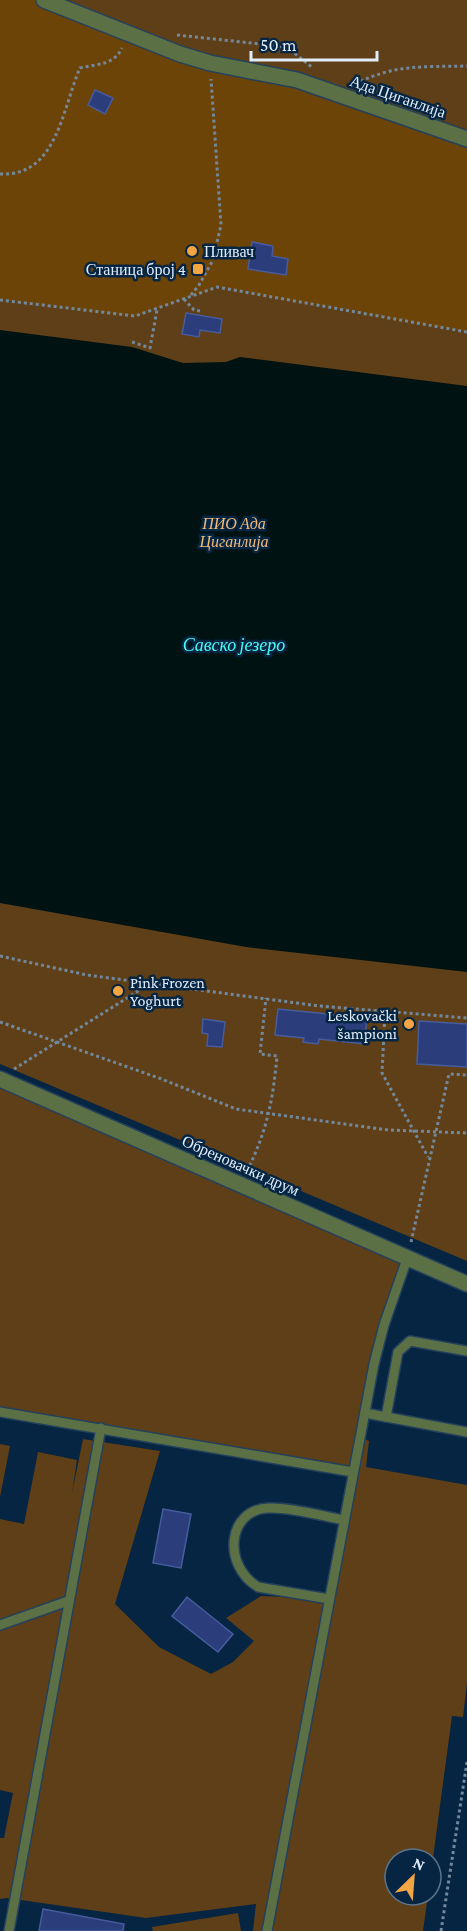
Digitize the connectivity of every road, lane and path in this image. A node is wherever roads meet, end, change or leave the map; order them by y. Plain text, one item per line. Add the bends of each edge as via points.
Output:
1 (44, 0) edge
2 (128, 33) junction
3 (172, 34) dead end
4 (210, 63) junction
5 (467, 66) edge
6 (317, 71) dead end
7 (353, 86) dead end
8 (467, 139) edge
9 (0, 174) edge
10 (189, 296) junction
11 (184, 299) junction
12 (0, 300) edge
13 (157, 310) junction
14 (200, 311) dead end
15 (467, 332) edge
16 (132, 342) dead end
17 (0, 956) edge
18 (152, 983) junction
19 (266, 998) junction
20 (385, 1012) junction
21 (467, 1018) edge
22 (0, 1022) edge
23 (56, 1042) junction
24 (467, 1075) edge
25 (5, 1076) edge
26 (270, 1116) junction
27 (413, 1131) junction
28 (434, 1131) junction
29 (467, 1133) edge
30 (428, 1159) junction
31 (240, 1185) junction
32 (407, 1259) junction
33 (467, 1284) edge
34 (467, 1350) edge
35 (0, 1412) edge
36 (365, 1413) junction
37 (386, 1417) junction
38 (101, 1428) junction
39 (467, 1432) edge
40 (353, 1472) junction
41 (344, 1520) junction
42 (329, 1599) junction
43 (68, 1600) junction
44 (0, 1625) edge
45 (467, 1762) edge
46 (9, 1931) edge
47 (267, 1931) edge
48 (441, 1931) edge

1 - 2 street, Ада Циганлија
2 - 4 street, Ада Циганлија
2 - 9 path via 118,57 109,63 80,68 43,159 20,172
3 - 6 path via 279,46
4 - 8 street, Ада Циганлија via 297,80
4 - 10 path via 221,225 213,260
5 - 7 path via 402,67
10 - 11 path
10 - 15 path via 217,287
11 - 13 path
11 - 14 path
12 - 13 path via 135,316
13 - 16 path via 150,348
17 - 18 path via 70,972
18 - 19 path
18 - 23 path
19 - 20 path
19 - 26 path via 260,1054 277,1056
20 - 21 path
20 - 27 path via 382,1073
22 - 23 path
23 - 25 path
23 - 26 path via 236,1109
24 - 28 path via 449,1074
25 - 31 street, Обреновачки друм
26 - 27 path
26 - 31 path
27 - 28 path
27 - 30 path
28 - 29 path
28 - 30 path
30 - 32 path
31 - 32 street, Обреновачки друм
32 - 33 street, Обреновачки друм
32 - 36 lane via 384,1325
34 - 37 lane via 410,1341 398,1352
35 - 38 lane
36 - 37 lane
36 - 40 lane
37 - 39 lane
38 - 40 lane
38 - 43 lane
40 - 41 lane
41 - 42 lane
41 - 42 lane via 269,1508 247,1517 234,1537 234,1561 248,1581 258,1587
42 - 47 lane
43 - 44 lane
43 - 46 lane
45 - 48 path

